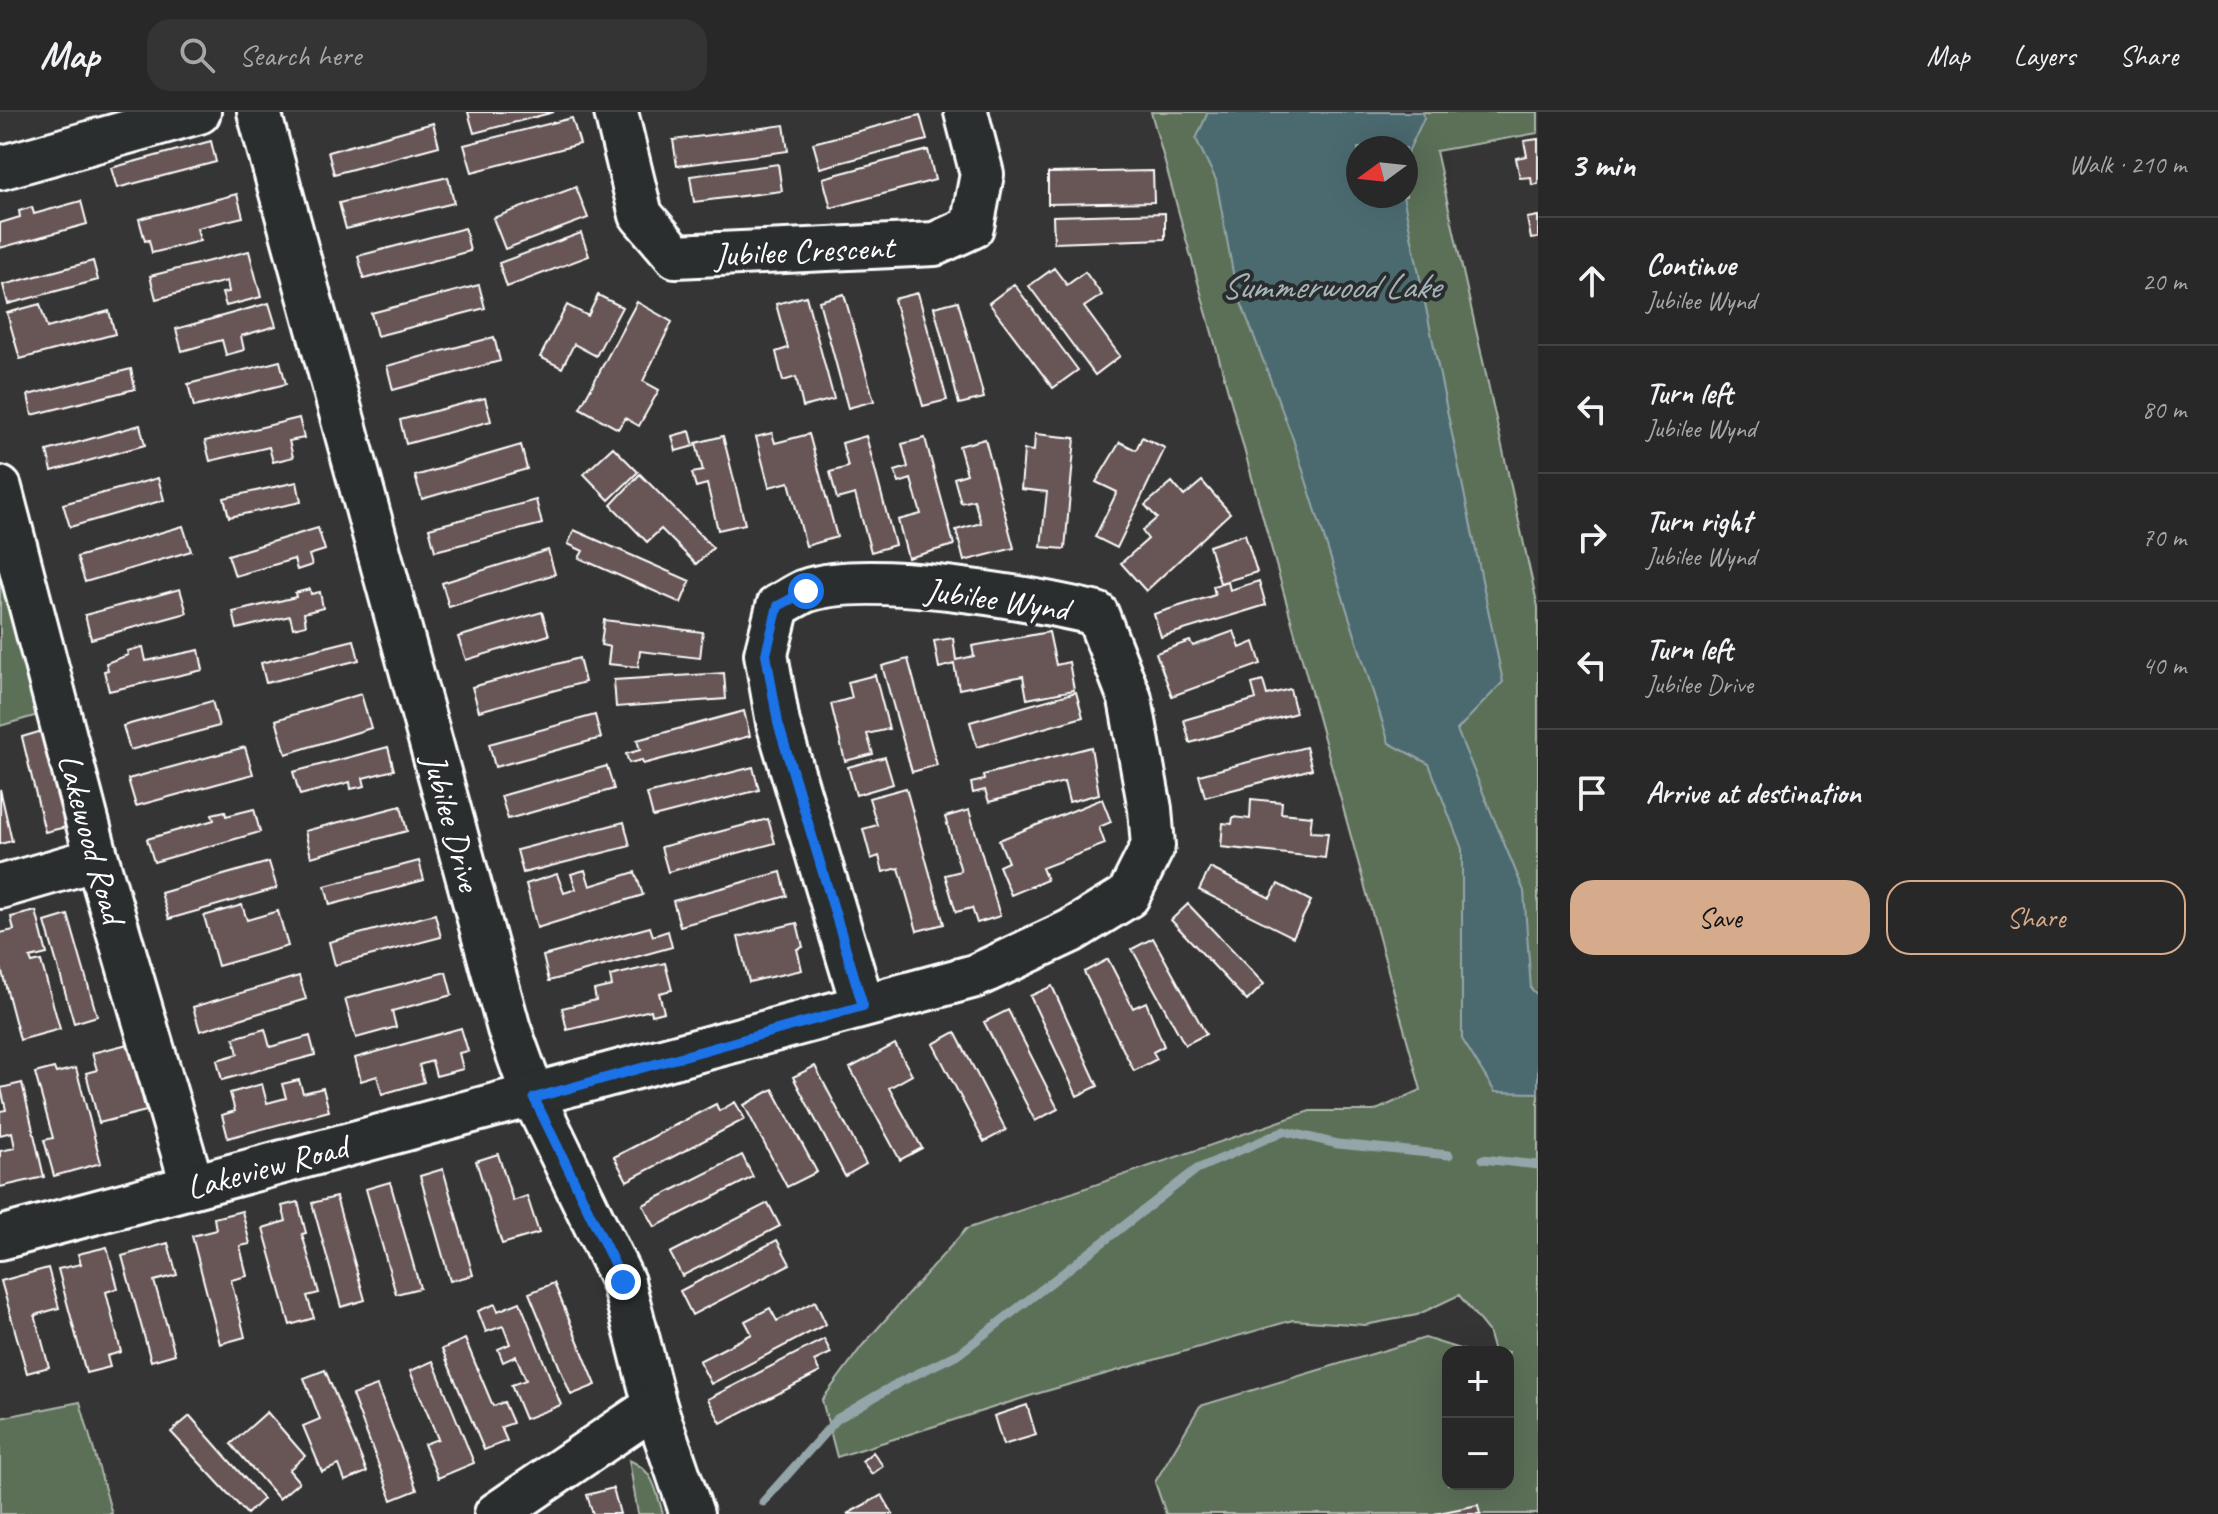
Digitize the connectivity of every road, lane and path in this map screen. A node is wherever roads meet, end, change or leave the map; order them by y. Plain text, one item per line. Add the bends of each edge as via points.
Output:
1 (199, 112) edge
2 (259, 112) edge
3 (616, 112) edge
4 (966, 112) edge
5 (0, 168) edge
6 (0, 488) edge
7 (97, 859) junction
8 (0, 887) edge
9 (863, 1006) junction
10 (534, 1098) junction
11 (192, 1184) junction
12 (0, 1238) edge
13 (655, 1406) junction
14 (496, 1514) edge
15 (692, 1514) edge

1 - 5 street
2 - 10 street, Jubilee Drive via 509,1029
3 - 4 street, Jubilee Crescent via 641,215 676,256 935,244 972,227 982,174
6 - 7 street, Lakewood Road
7 - 8 street
7 - 11 street, Lakewood Road
9 - 9 street, Jubilee Wynd via 975,976 1071,931 1128,896 1153,846 1150,809 1130,699 1097,614 1030,598 854,583 806,591 778,606 766,654 778,723
9 - 10 street, Jubilee Wynd
10 - 11 street, Lakeview Road
10 - 13 street, Jubilee Drive via 623,1282
11 - 12 street, Lakeview Road
13 - 14 street
13 - 15 street, Jubilee Drive

